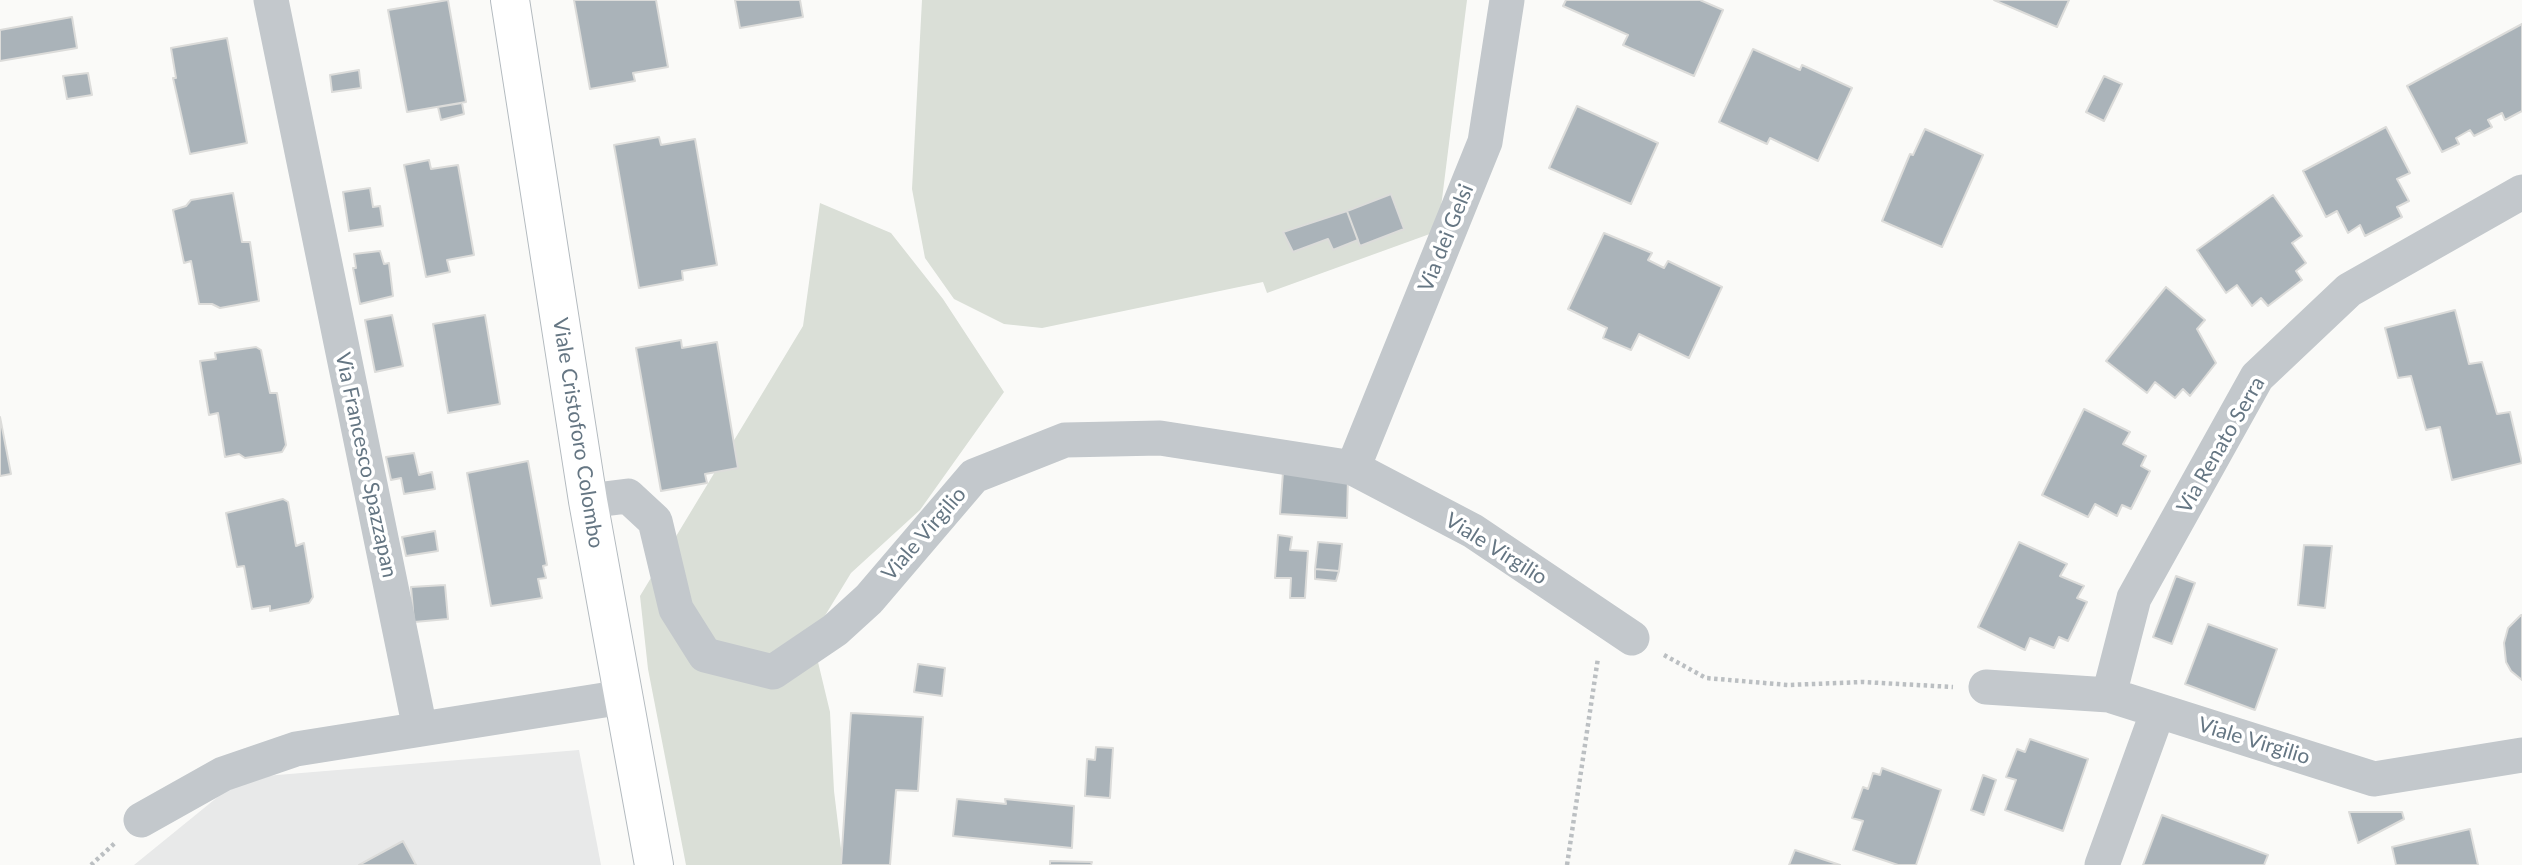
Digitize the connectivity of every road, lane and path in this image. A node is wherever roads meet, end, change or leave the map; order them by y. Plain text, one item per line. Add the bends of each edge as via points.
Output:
1 (271, 0) edge
2 (510, 0) edge
3 (1507, 0) edge
4 (2522, 192) edge
5 (1353, 468) junction
6 (588, 501) junction
7 (1618, 629) junction
8 (1986, 687) joint
9 (2109, 695) junction
10 (623, 697) junction
11 (2158, 711) junction
12 (421, 729) junction
13 (2522, 755) edge
14 (141, 820) dead end
15 (654, 865) edge
16 (1567, 865) edge
17 (2102, 865) edge

1 - 12 street, Via Francesco Spazzapan
2 - 6 street, Viale Cristoforo Colombo
3 - 5 street, Via dei Gelsi via 1485,142
4 - 9 street, Via Renato Serra via 2349,290 2257,377 2134,598
5 - 6 street, Viale Virgilio via 1160,439 1065,440 974,476 869,599 835,630 773,672 705,655 676,609 655,521 628,496
5 - 7 street, Viale Virgilio via 1473,531
6 - 10 street, Viale Cristoforo Colombo
7 - 8 path via 1706,678 1788,685 1863,682
7 - 16 path
8 - 9 street, Viale Virgilio
9 - 11 street, Viale Virgilio
10 - 12 street
10 - 15 street, Viale Cristoforo Colombo
11 - 13 street, Viale Virgilio via 2374,779
11 - 17 street
12 - 14 street via 296,748 223,774

